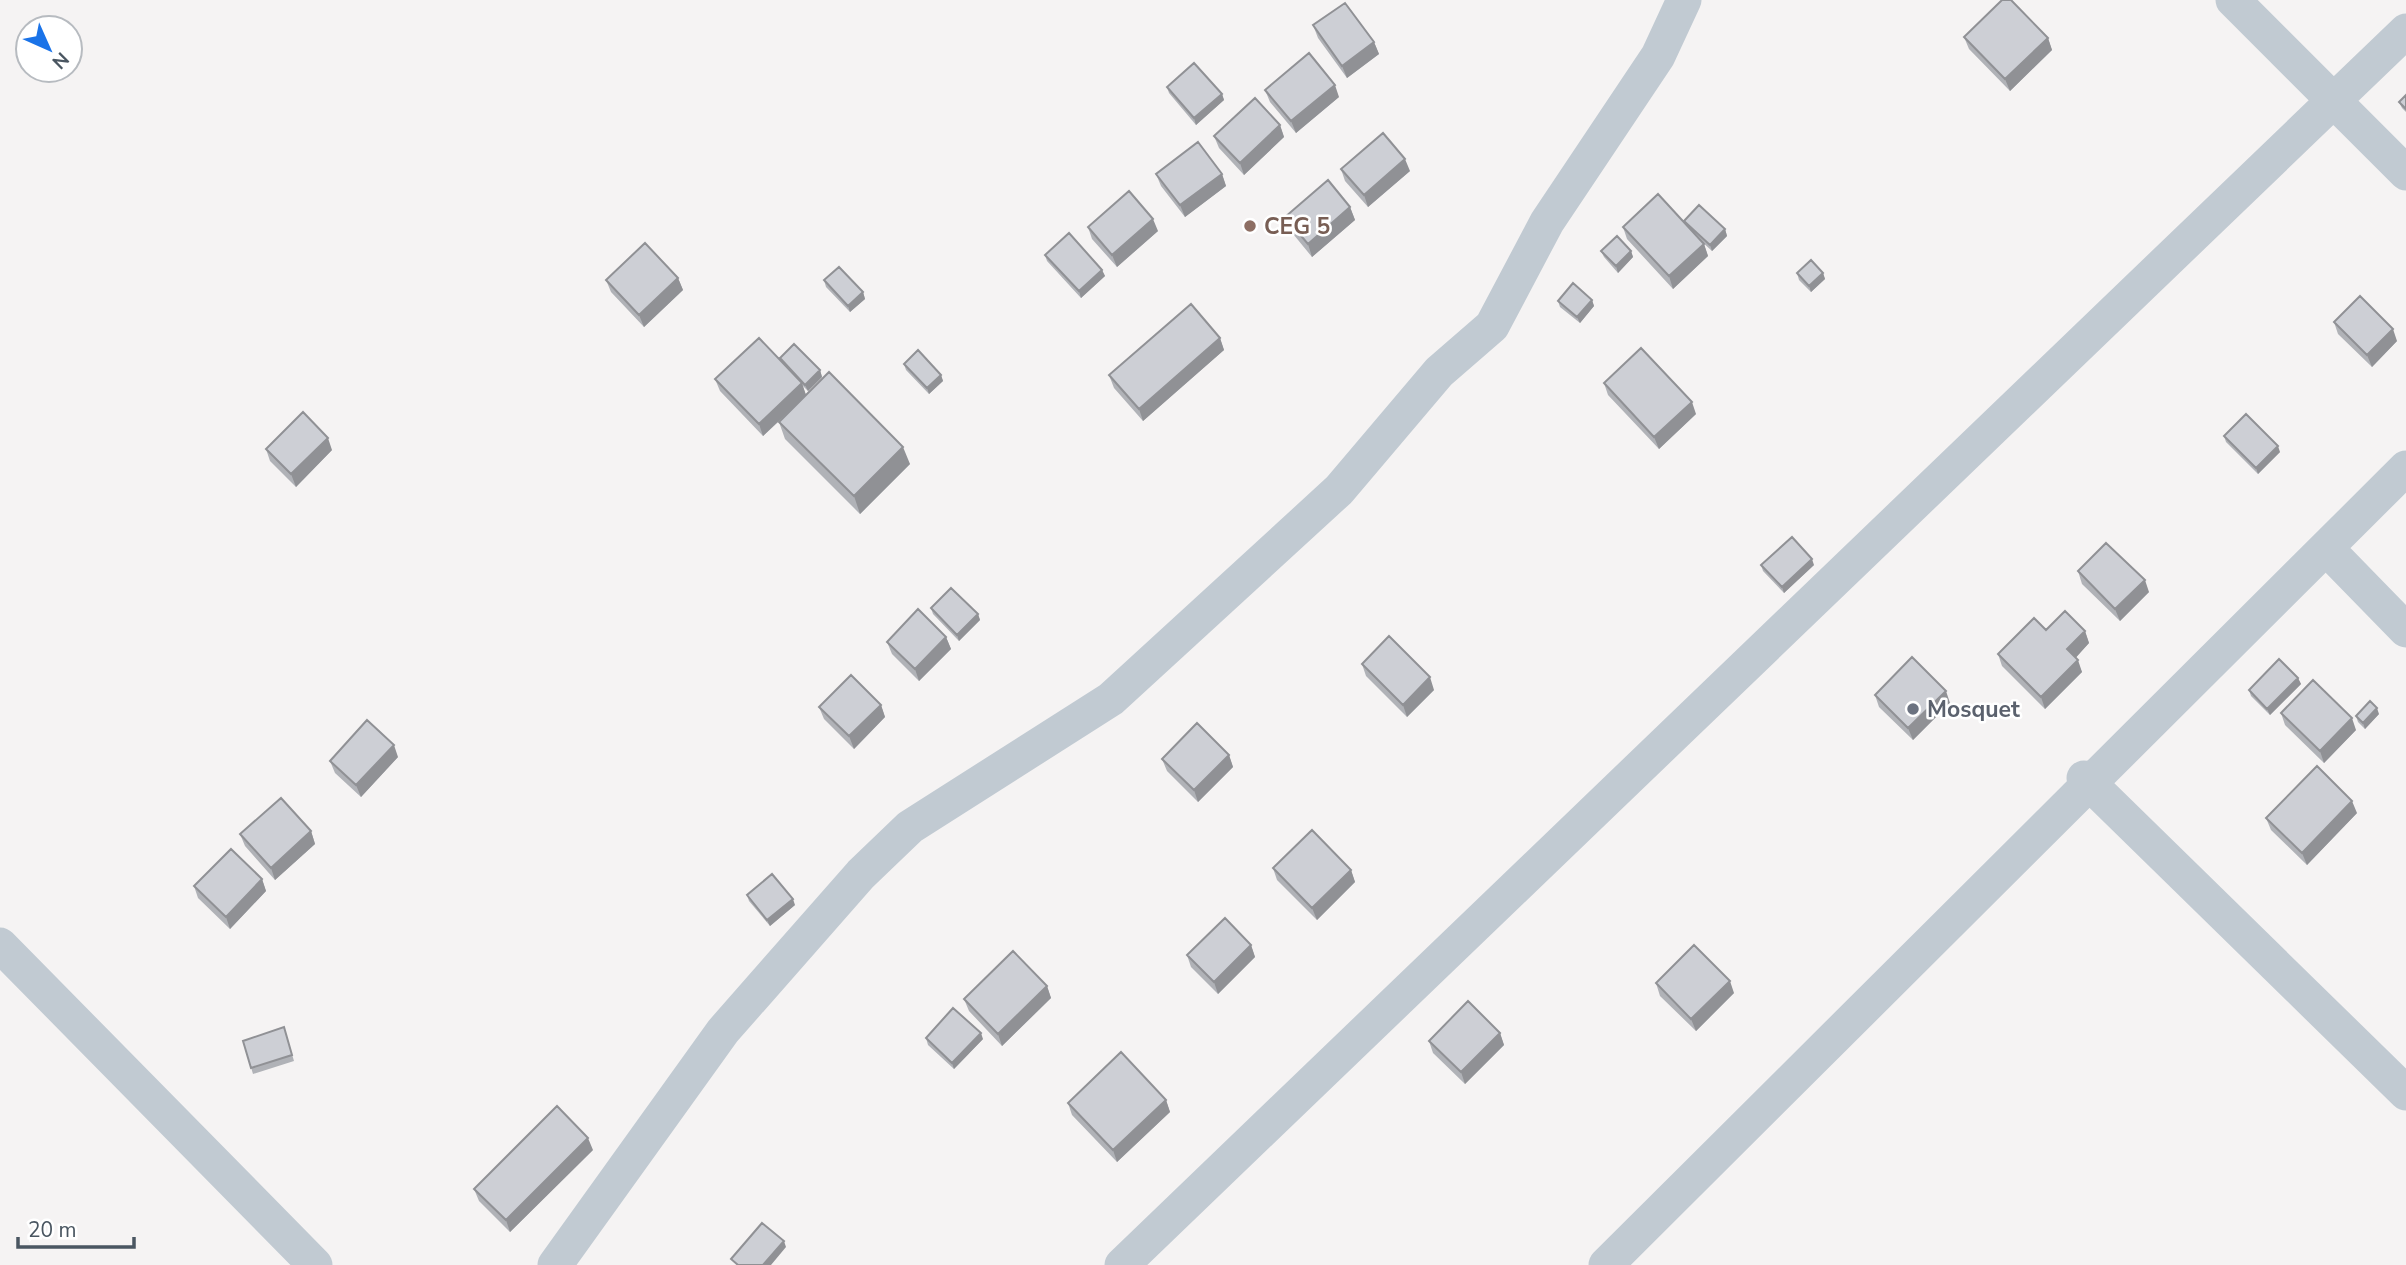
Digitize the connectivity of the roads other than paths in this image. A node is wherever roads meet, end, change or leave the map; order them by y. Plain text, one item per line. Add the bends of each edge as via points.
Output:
1 (1684, 0) edge
2 (2234, 0) edge
3 (2406, 32) edge
4 (2334, 101) junction
5 (2406, 173) edge
6 (2406, 468) edge
7 (2326, 548) junction
8 (2406, 630) edge
9 (2087, 780) junction
10 (0, 945) edge
11 (2406, 1093) edge
12 (315, 1265) edge
13 (555, 1265) edge
14 (1122, 1265) edge
15 (1606, 1265) edge

1 - 13 street via 1658,56 1548,222 1492,326 1439,372 1339,490 1111,699 910,827 861,874 723,1031
2 - 4 street
3 - 4 street
4 - 5 street
4 - 14 street
6 - 7 street
7 - 8 street
7 - 9 street
9 - 11 street
9 - 15 street
10 - 12 street

